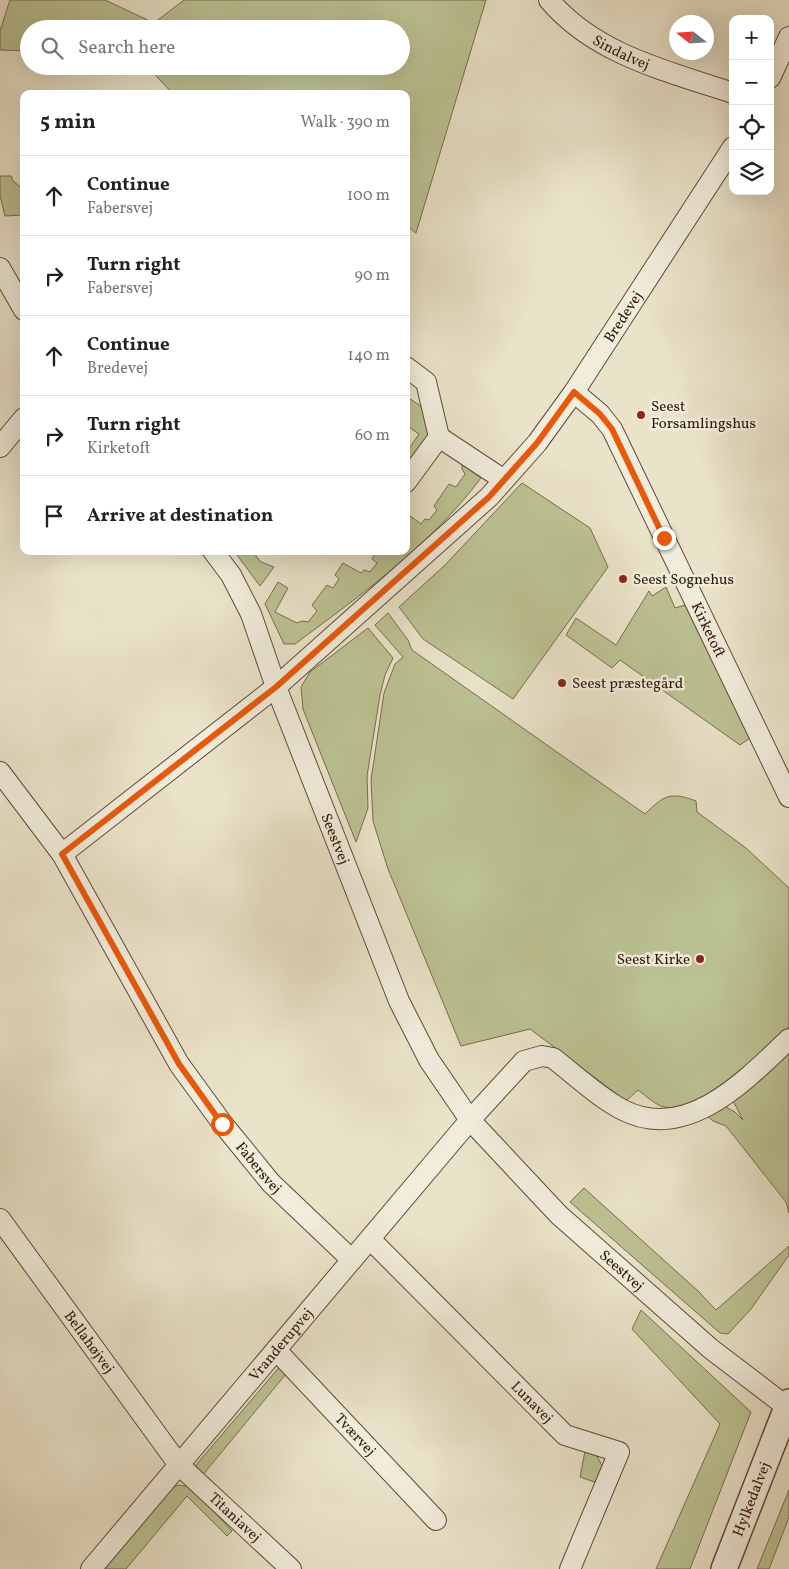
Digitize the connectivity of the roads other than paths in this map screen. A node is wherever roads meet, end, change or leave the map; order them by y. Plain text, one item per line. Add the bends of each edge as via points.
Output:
1 (549, 0) edge
2 (789, 37) edge
3 (774, 69) edge
4 (729, 92) edge
5 (731, 150) edge
6 (2, 279) edge
7 (20, 304) edge
8 (410, 370) edge
9 (574, 392) junction
10 (20, 423) edge
11 (439, 437) junction
12 (0, 447) edge
13 (410, 477) edge
14 (504, 480) junction
15 (216, 555) edge
16 (276, 687) junction
17 (0, 772) edge
18 (789, 797) edge
19 (62, 854) junction
20 (789, 1039) edge
21 (470, 1120) junction
22 (0, 1219) edge
23 (370, 1239) junction
24 (352, 1260) junction
25 (276, 1350) junction
26 (788, 1404) edge
27 (179, 1465) junction
28 (436, 1520) dead end
29 (91, 1569) edge
30 (291, 1569) edge
31 (570, 1569) edge
32 (724, 1569) edge

1 - 4 street, Sindalvej via 586,34 622,55
2 - 3 street
5 - 9 street, Bredevej
6 - 7 street
8 - 11 street via 426,382
9 - 14 street, Bredevej via 537,443
9 - 18 street, Kirketoft via 612,429
10 - 12 street
11 - 13 street
11 - 14 street
14 - 16 street, Bredevej via 489,497
15 - 16 street, Seestvej via 231,575 251,614
16 - 19 street
16 - 21 street, Seestvej via 399,1001 429,1060
17 - 19 street, Fabersvej
19 - 24 street, Fabersvej via 179,1064 222,1124 271,1183
20 - 21 street via 746,1081 708,1106 678,1118 651,1120 621,1110 553,1058 542,1056 524,1061
21 - 23 street, Vranderupvej
21 - 26 street, Seestvej via 559,1215 711,1350
22 - 27 street, Bellahøjvej
23 - 24 street, Vranderupvej
23 - 31 street, Lunavej via 565,1435 619,1452
24 - 25 street, Vranderupvej
25 - 27 street, Vranderupvej
25 - 28 street, Tværvej
26 - 32 street, Hylkedalvej
27 - 29 street, Vranderupvej
27 - 30 street, Titaniavej

